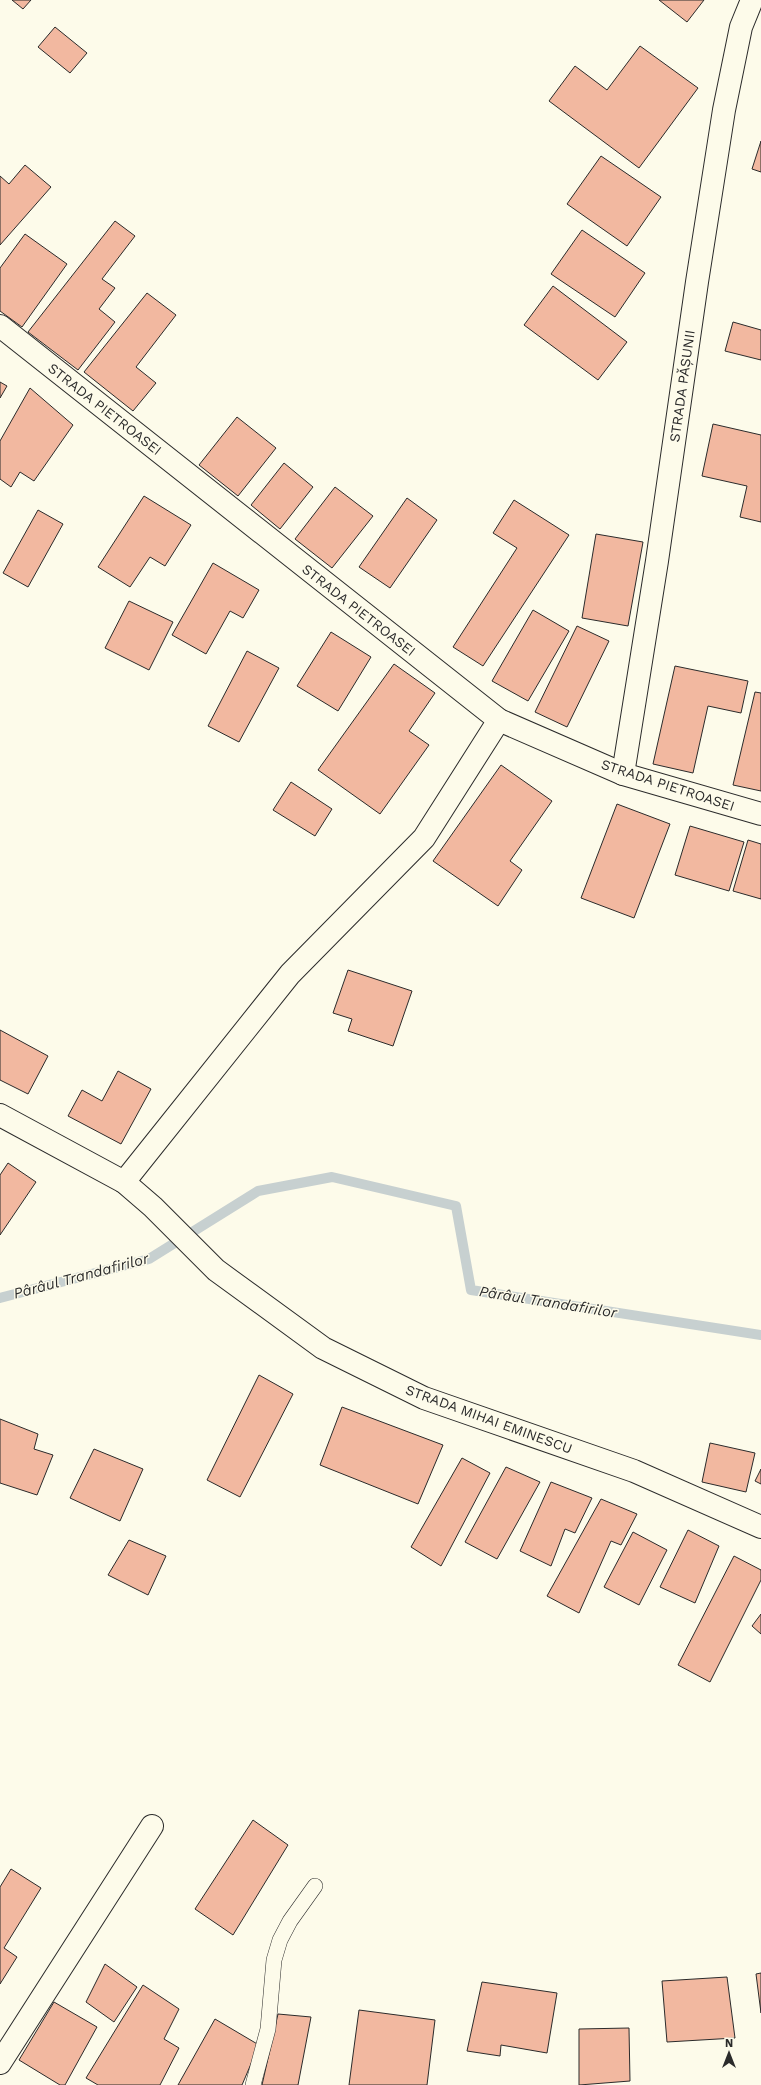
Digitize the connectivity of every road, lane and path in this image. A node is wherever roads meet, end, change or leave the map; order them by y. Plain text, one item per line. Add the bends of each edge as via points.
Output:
1 (752, 0) edge
2 (0, 326) edge
3 (499, 720) junction
4 (622, 774) junction
5 (761, 814) edge
6 (0, 1115) edge
7 (124, 1182) junction
8 (761, 1527) edge
9 (152, 1826) dead end
10 (315, 1886) dead end
11 (0, 2063) edge
12 (253, 2085) edge

1 - 4 street, STRADA PĂȘUNII via 741,27 724,110 658,561
2 - 3 street, STRADA PIETROASEI
3 - 4 street, STRADA PIETROASEI
3 - 7 street via 424,838 290,974
4 - 5 street, STRADA PIETROASEI
6 - 7 street, STRADA MIHAI EMINESCU
7 - 8 street, STRADA MIHAI EMINESCU via 216,1270 323,1348 424,1398 634,1470
9 - 11 street
10 - 12 lane via 290,1920 280,1940 274,1960 268,2029

